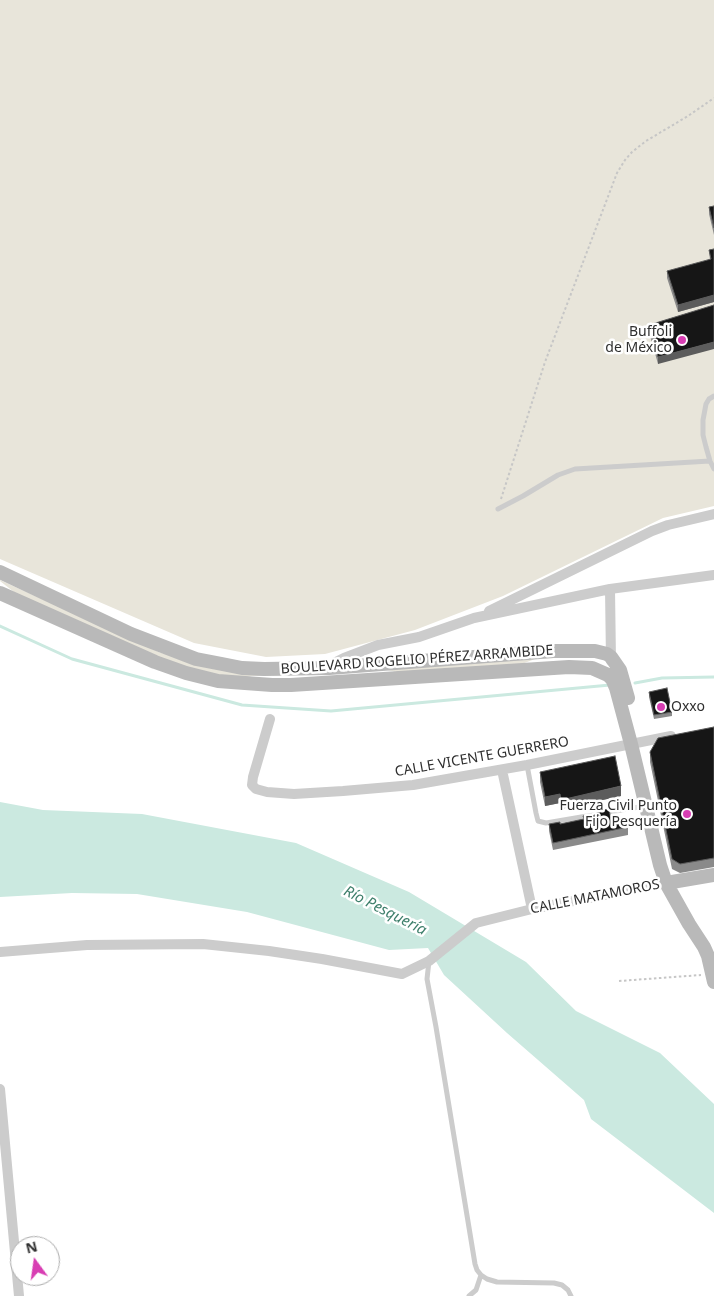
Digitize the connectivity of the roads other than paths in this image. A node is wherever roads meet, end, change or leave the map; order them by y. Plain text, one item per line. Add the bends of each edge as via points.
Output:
1 (714, 396) edge
2 (710, 461) junction
3 (714, 469) edge
4 (498, 509) road end
5 (714, 514) edge
6 (0, 572) edge
7 (714, 575) edge
8 (610, 589) junction
9 (0, 593) edge
10 (474, 618) junction
11 (611, 657) junction
12 (330, 668) junction
13 (608, 675) junction
14 (330, 683) junction
15 (270, 719) dead end
16 (685, 734) edge
17 (634, 743) junction
18 (527, 765) junction
19 (502, 770) junction
20 (648, 805) junction
21 (714, 875) edge
22 (668, 883) junction
23 (532, 909) junction
24 (0, 952) edge
25 (714, 953) edge
26 (429, 961) junction
27 (713, 978) edge
28 (0, 1089) edge
29 (481, 1275) junction
30 (19, 1296) edge
31 (469, 1296) edge
32 (571, 1296) edge

1 - 2 lane via 706,404 703,420
2 - 3 lane
2 - 4 lane via 575,469 558,475
5 - 10 street via 652,531
6 - 12 main road, BOULEVARD ROGELIO PÉREZ ARRAMBIDE via 131,634 196,659 249,668
7 - 8 street
8 - 10 street
8 - 11 street
9 - 14 main road, BOULEVARD ROGELIO PÉREZ ARRAMBIDE via 186,673 218,681 272,685
10 - 12 street via 419,637 378,645 344,658
11 - 12 main road, BOULEVARD ROGELIO PÉREZ ARRAMBIDE via 595,651 556,651
11 - 13 street
11 - 17 main road via 620,670 625,687
12 - 14 main road
13 - 14 main road, BOULEVARD ROGELIO PÉREZ ARRAMBIDE via 592,668 569,667
13 - 17 main road via 616,688
15 - 19 street, CALLE VICENTE GUERRERO via 252,782 253,788 259,791 294,794 414,785
16 - 17 street, CALLE VICENTE GUERRERO
17 - 18 street, CALLE VICENTE GUERRERO
17 - 20 main road
18 - 19 street, CALLE VICENTE GUERRERO
18 - 20 lane via 538,820 546,823
19 - 23 street
20 - 22 main road
21 - 22 main road, CALLE MATAMOROS
22 - 23 street, CALLE MATAMOROS
22 - 25 main road
22 - 27 main road via 680,910 704,947
23 - 26 street, CALLE MATAMOROS via 476,923
24 - 26 street via 87,945 203,944 322,958 402,974
26 - 29 lane via 427,978 475,1264
28 - 30 street
29 - 31 lane via 476,1290
29 - 32 lane via 497,1282 554,1283 562,1285

